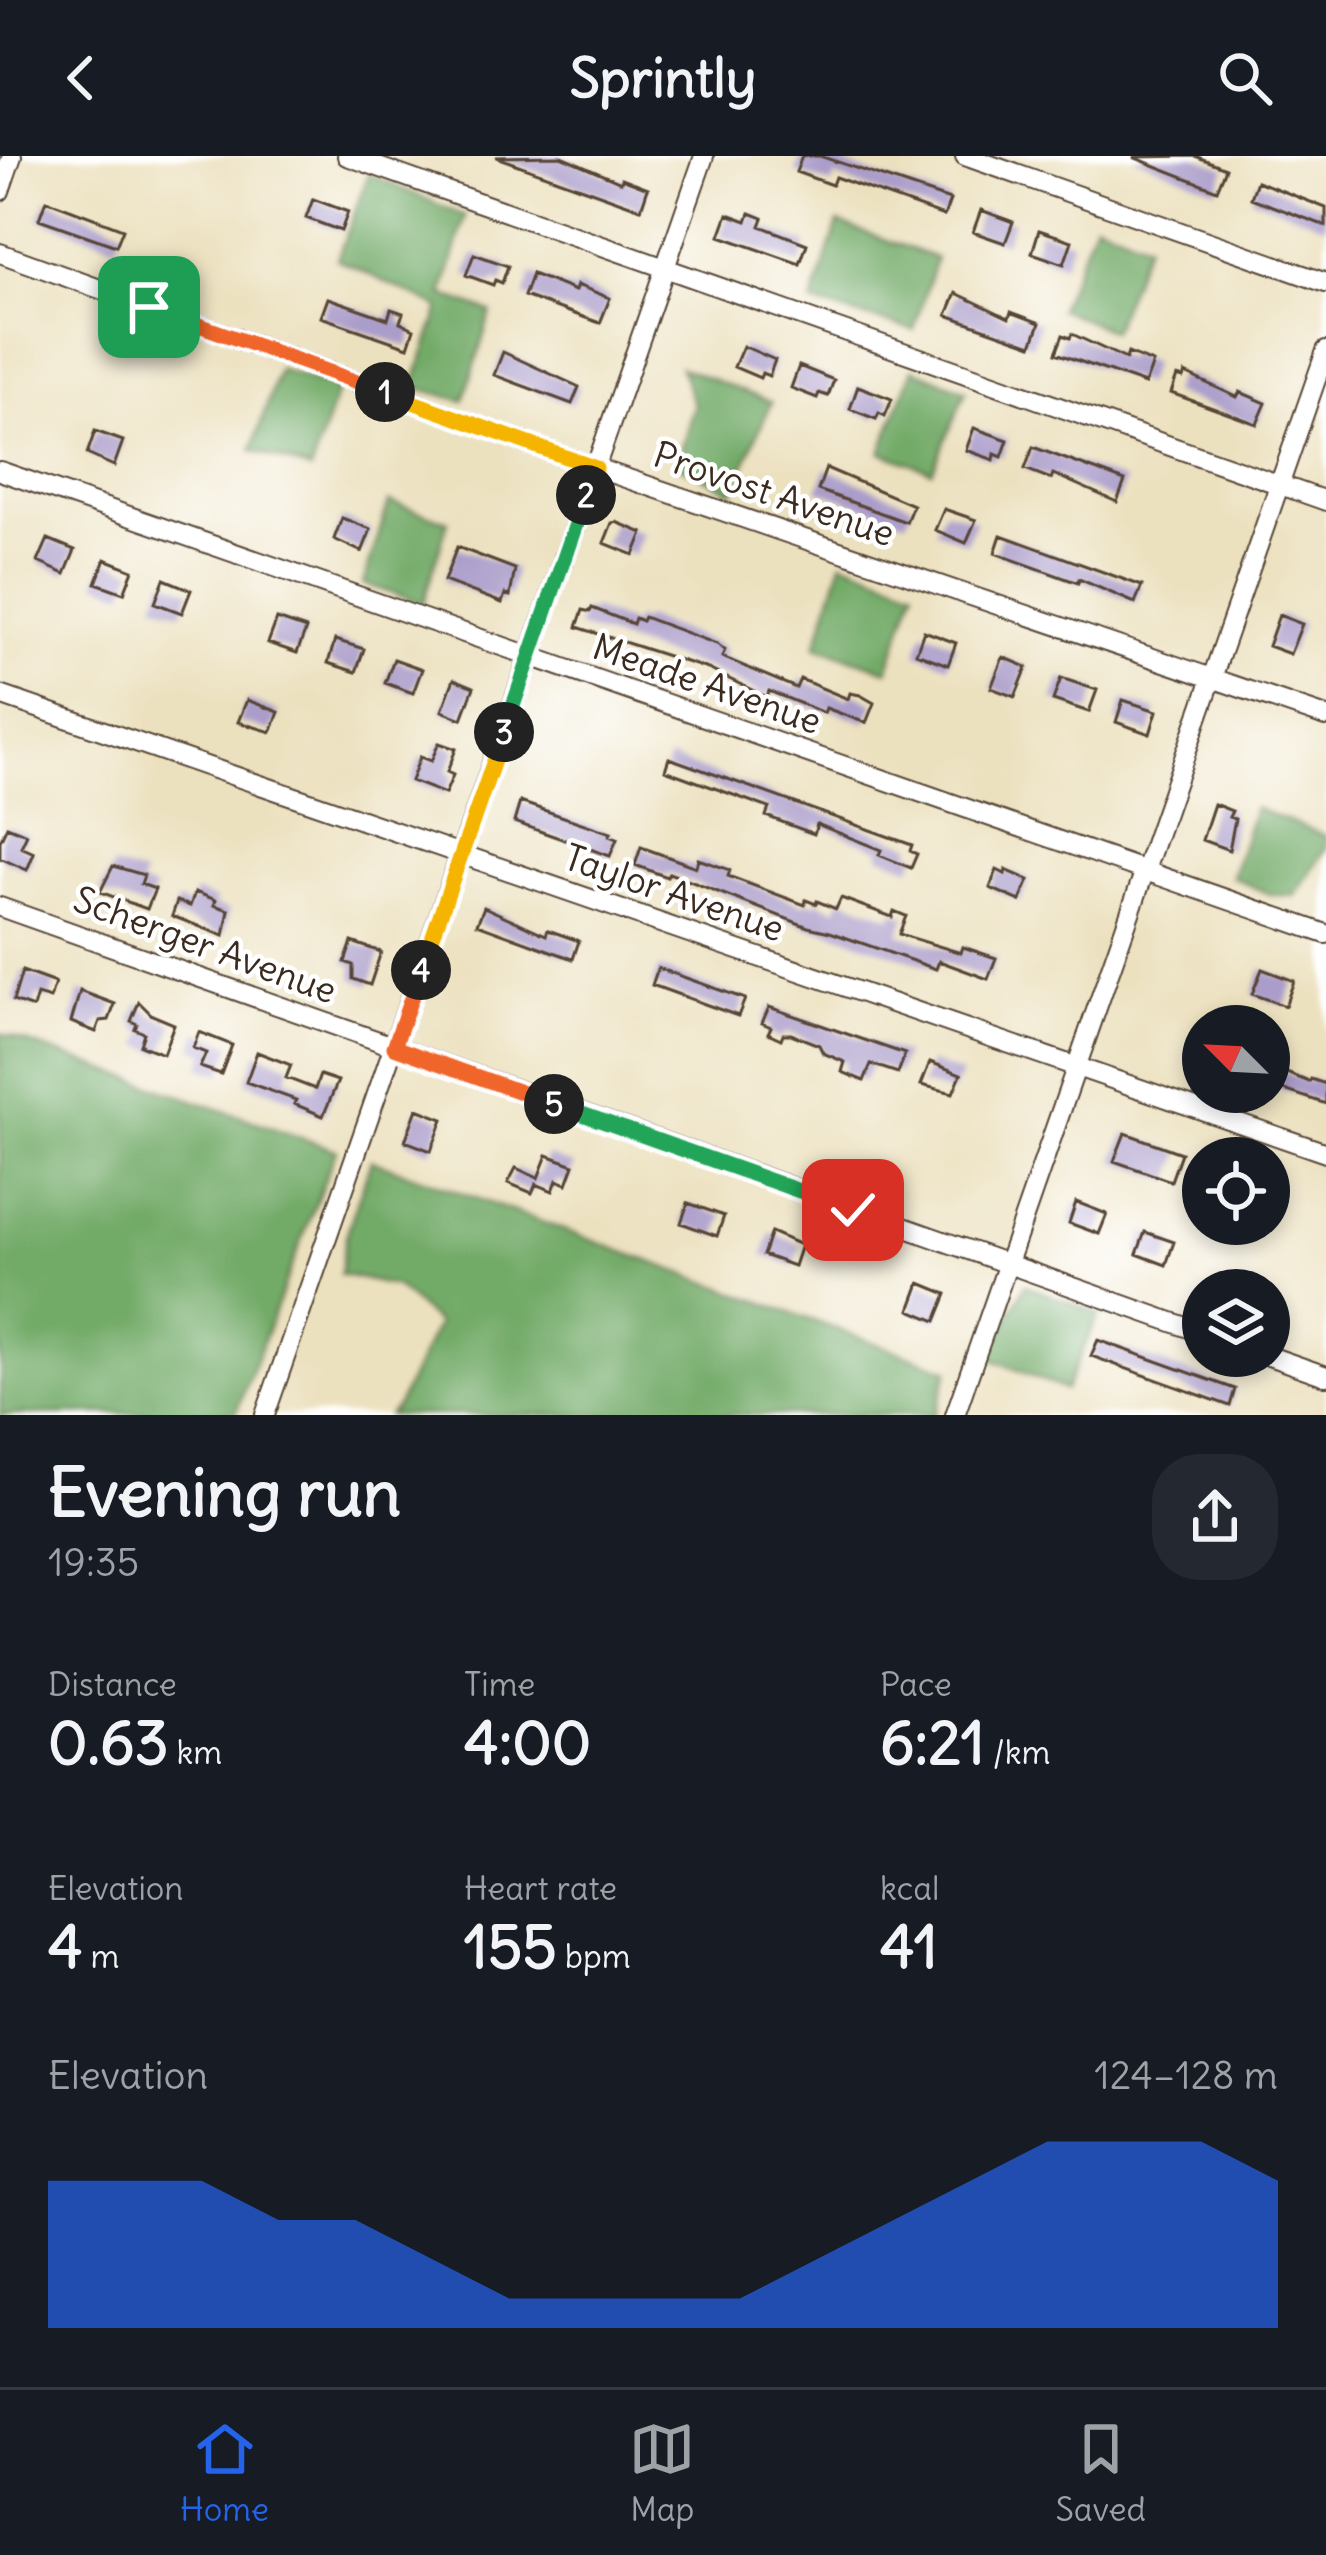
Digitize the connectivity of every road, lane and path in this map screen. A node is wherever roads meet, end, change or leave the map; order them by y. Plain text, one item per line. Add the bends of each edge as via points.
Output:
1 (12, 156) edge
2 (347, 156) edge
3 (704, 156) edge
4 (965, 156) edge
5 (0, 191) edge
6 (0, 253) edge
7 (666, 267) junction
8 (1326, 283) edge
9 (1326, 351) edge
10 (596, 468) junction
11 (0, 472) edge
12 (1278, 485) junction
13 (1326, 501) edge
14 (529, 658) junction
15 (1213, 677) junction
16 (0, 694) edge
17 (1326, 717) edge
18 (461, 855) junction
19 (1146, 869) junction
20 (0, 907) edge
21 (1326, 934) edge
22 (394, 1047) junction
23 (1075, 1066) junction
24 (1326, 1154) edge
25 (1006, 1264) junction
26 (1182, 1326) edge
27 (1290, 1363) edge
28 (1326, 1376) edge
29 (266, 1415) edge
30 (955, 1415) edge

1 - 5 street
2 - 7 street
3 - 7 street
4 - 8 street
6 - 10 street, Provost Avenue
7 - 10 street
7 - 12 street
9 - 12 street
10 - 14 street
10 - 15 street, Provost Avenue
11 - 14 street, Meade Avenue
12 - 13 street
12 - 15 street
14 - 18 street
14 - 19 street, Meade Avenue
15 - 17 street, Provost Avenue
15 - 19 street
16 - 18 street, Taylor Avenue
18 - 22 street
18 - 23 street, Taylor Avenue
19 - 21 street, Meade Avenue
19 - 23 street
20 - 22 street, Scherger Avenue
22 - 25 street, Scherger Avenue
22 - 29 street
23 - 24 street, Taylor Avenue
23 - 25 street
25 - 26 street, Scherger Avenue
25 - 30 street
27 - 28 street

